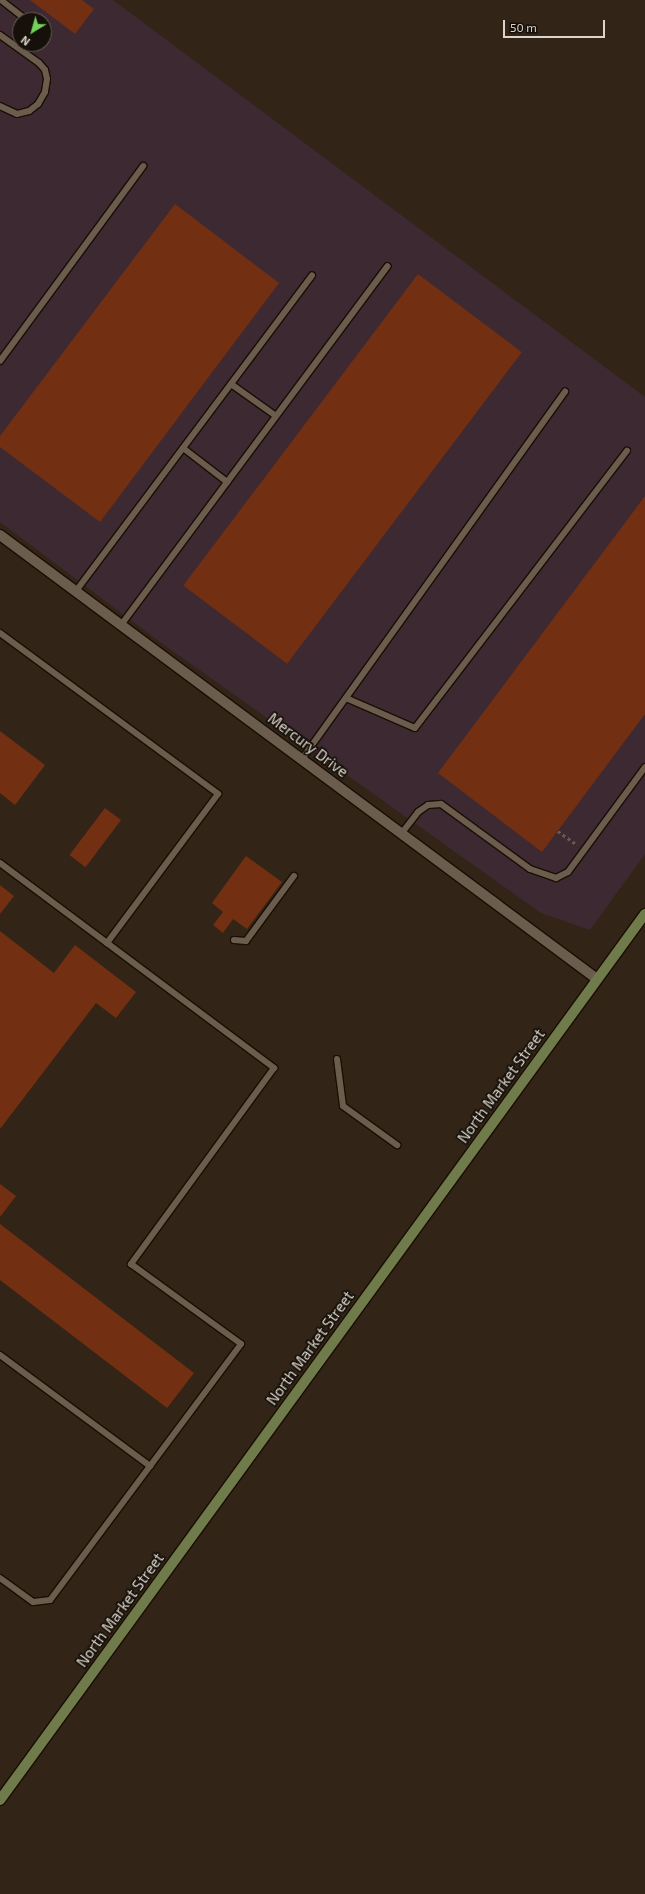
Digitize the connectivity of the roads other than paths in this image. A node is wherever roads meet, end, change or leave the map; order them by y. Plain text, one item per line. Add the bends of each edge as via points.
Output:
1 (0, 0) edge
2 (16, 12) edge
3 (0, 35) edge
4 (0, 106) edge
5 (143, 166) dead end
6 (388, 266) dead end
7 (312, 275) dead end
8 (0, 361) edge
9 (231, 384) junction
10 (565, 391) dead end
11 (276, 416) junction
12 (183, 448) junction
13 (627, 451) dead end
14 (227, 482) junction
15 (0, 535) edge
16 (76, 592) junction
17 (121, 625) junction
18 (0, 633) edge
19 (346, 698) junction
20 (302, 759) junction
21 (645, 767) edge
22 (401, 834) junction
23 (0, 863) edge
24 (294, 876) dead end
25 (645, 914) edge
26 (234, 940) dead end
27 (107, 943) junction
28 (597, 979) junction
29 (337, 1059) dead end
30 (397, 1145) dead end
31 (0, 1354) edge
32 (150, 1466) junction
33 (0, 1578) edge
34 (0, 1800) edge

1 - 2 lane
3 - 4 lane via 42,66 46,70 47,79 45,92 38,104 29,111 17,114
5 - 8 lane
6 - 11 lane
7 - 9 lane
9 - 11 lane
9 - 12 lane
10 - 19 lane
11 - 14 lane
12 - 14 lane
12 - 16 lane
13 - 19 lane via 416,728
14 - 17 lane
15 - 16 street, Mercury Drive
16 - 17 street, Mercury Drive
17 - 20 street, Mercury Drive
18 - 27 lane via 218,794
19 - 20 lane
20 - 22 street, Mercury Drive
21 - 22 lane via 568,872 556,878 530,869 441,804 428,805 418,812
22 - 28 street, Mercury Drive
23 - 27 lane
24 - 26 lane via 246,941
25 - 28 main road, North Market Street
27 - 32 lane via 274,1068 131,1264 241,1344
28 - 34 main road, North Market Street
29 - 30 lane via 343,1106
31 - 32 lane
32 - 33 lane via 50,1600 33,1602

